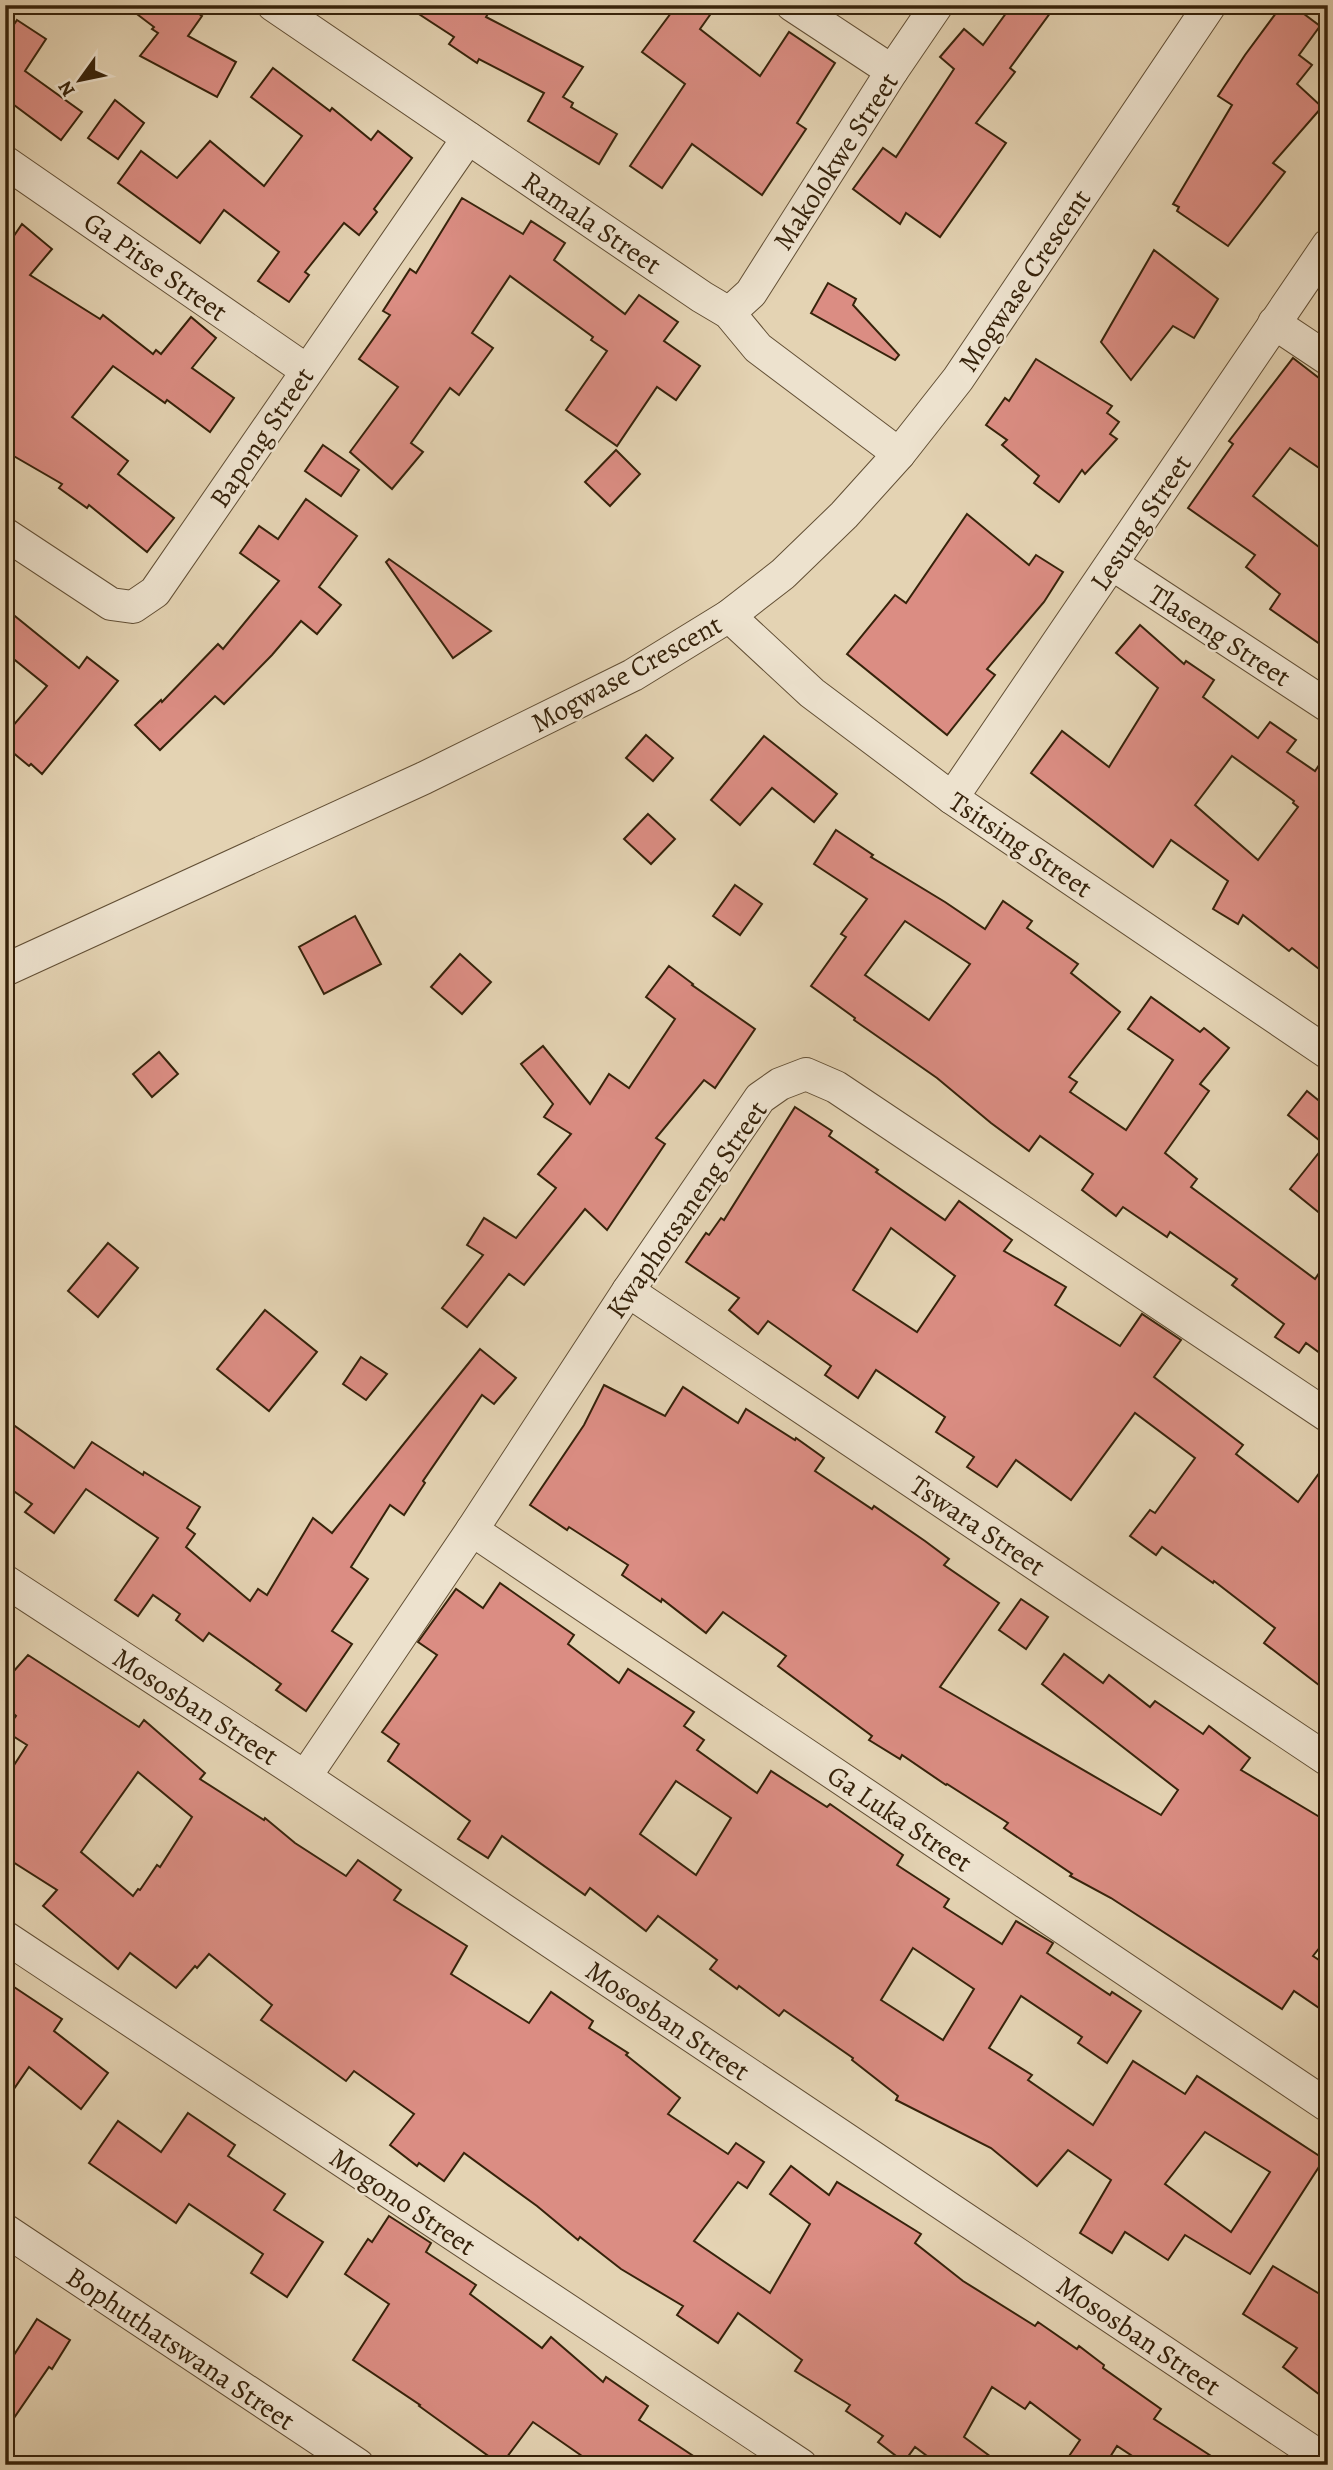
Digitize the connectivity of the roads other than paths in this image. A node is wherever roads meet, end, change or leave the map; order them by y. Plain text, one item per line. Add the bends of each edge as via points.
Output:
1 (273, 5) edge
2 (792, 5) edge
3 (937, 5) edge
4 (1210, 5) edge
5 (892, 71) junction
6 (468, 138) junction
7 (5, 162) edge
8 (1328, 245) edge
9 (729, 313) junction
10 (1274, 323) junction
11 (1328, 359) edge
12 (306, 370) junction
13 (900, 454) junction
14 (5, 534) edge
15 (1112, 564) junction
16 (729, 616) junction
17 (1328, 706) edge
18 (952, 797) junction
19 (5, 970) edge
20 (1328, 1054) edge
21 (628, 1291) junction
22 (1328, 1416) edge
23 (472, 1530) junction
24 (5, 1581) edge
25 (1328, 1760) edge
26 (305, 1777) junction
27 (5, 1937) edge
28 (1328, 2106) edge
29 (5, 2231) edge
30 (1328, 2462) edge
31 (358, 2465) edge
32 (801, 2465) edge

1 - 6 street, Ramala Street
2 - 5 street
3 - 5 street, Makolokwe Street
4 - 13 street, Mogwase Crescent via 958,379
5 - 9 street, Makolokwe Street via 751,293
6 - 9 street, Ramala Street
6 - 12 street, Bapong Street
7 - 12 street, Ga Pitse Street
8 - 10 street, Lesung Street
9 - 13 street, Ramala Street via 758,348
10 - 11 street
10 - 15 street, Lesung Street
12 - 14 street, Bapong Street via 155,592 133,607 111,604
13 - 16 street, Mogwase Crescent via 783,574
15 - 17 street, Tlaseng Street
15 - 18 street, Lesung Street
16 - 18 street, Tsitsing Street via 812,693
16 - 19 street, Mogwase Crescent via 633,675 558,713
18 - 20 street, Tsitsing Street
21 - 22 street, Kwaphotsaneng Street via 760,1098 806,1074 836,1087
21 - 23 street, Kwaphotsaneng Street
21 - 25 street, Tswara Street
23 - 26 street, Kwaphotsaneng Street
23 - 28 street, Ga Luka Street
24 - 26 street, Mososban Street
26 - 30 street, Mososban Street
27 - 32 street, Mogono Street
29 - 31 street, Bophuthatswana Street

